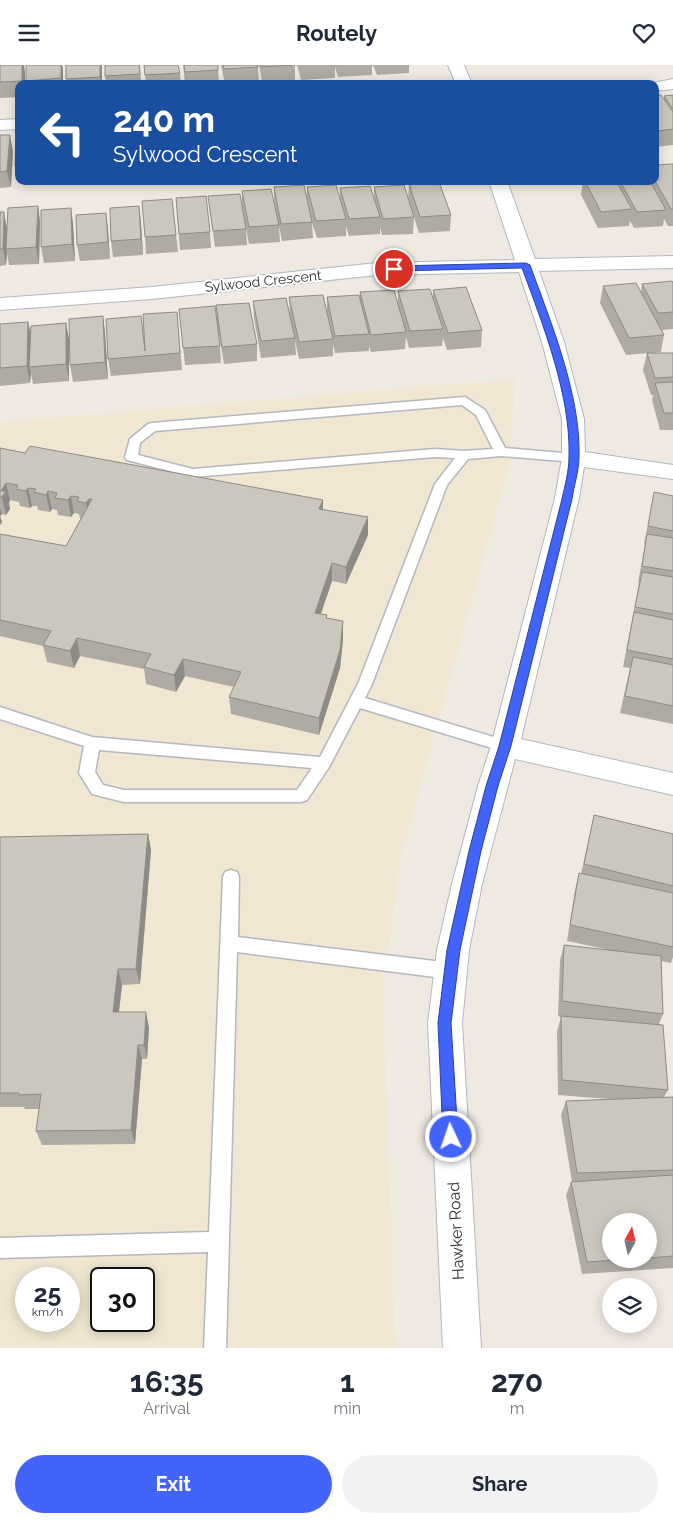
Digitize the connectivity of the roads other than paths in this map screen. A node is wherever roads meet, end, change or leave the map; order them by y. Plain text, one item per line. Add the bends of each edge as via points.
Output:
1 (456, 65) edge
2 (462, 80) edge
3 (673, 84) edge
4 (659, 85) edge
5 (15, 124) edge
6 (0, 125) edge
7 (499, 185) edge
8 (673, 262) edge
9 (526, 265) junction
10 (0, 303) edge
11 (501, 452) junction
12 (464, 455) junction
13 (574, 458) junction
14 (673, 472) edge
15 (355, 701) junction
16 (0, 713) edge
17 (92, 743) junction
18 (505, 746) junction
19 (324, 763) junction
20 (673, 784) edge
21 (231, 877) dead end
22 (228, 943) junction
23 (450, 971) junction
24 (218, 1242) junction
25 (0, 1248) edge
26 (215, 1348) edge
27 (462, 1348) edge

1 - 2 street
3 - 4 street
5 - 6 street
7 - 9 street, Hawker Road
8 - 9 street, Sylwood Crescent
9 - 10 street, Sylwood Crescent via 377,269 152,293
9 - 13 street, Hawker Road via 563,377 572,419
11 - 12 lane
11 - 12 lane via 482,413 465,401 152,427 134,442 131,457 193,473 435,453
11 - 13 lane
12 - 15 lane via 441,484 365,684
13 - 14 street
13 - 18 street, Hawker Road via 567,499
15 - 18 lane
15 - 19 lane
16 - 17 lane
17 - 19 lane
17 - 19 lane via 86,773 98,790 124,796 300,796
18 - 20 street
18 - 23 street, Hawker Road via 467,884
21 - 22 lane
22 - 23 lane
22 - 24 lane
23 - 27 street, Hawker Road via 445,1023
24 - 25 lane
24 - 26 lane

